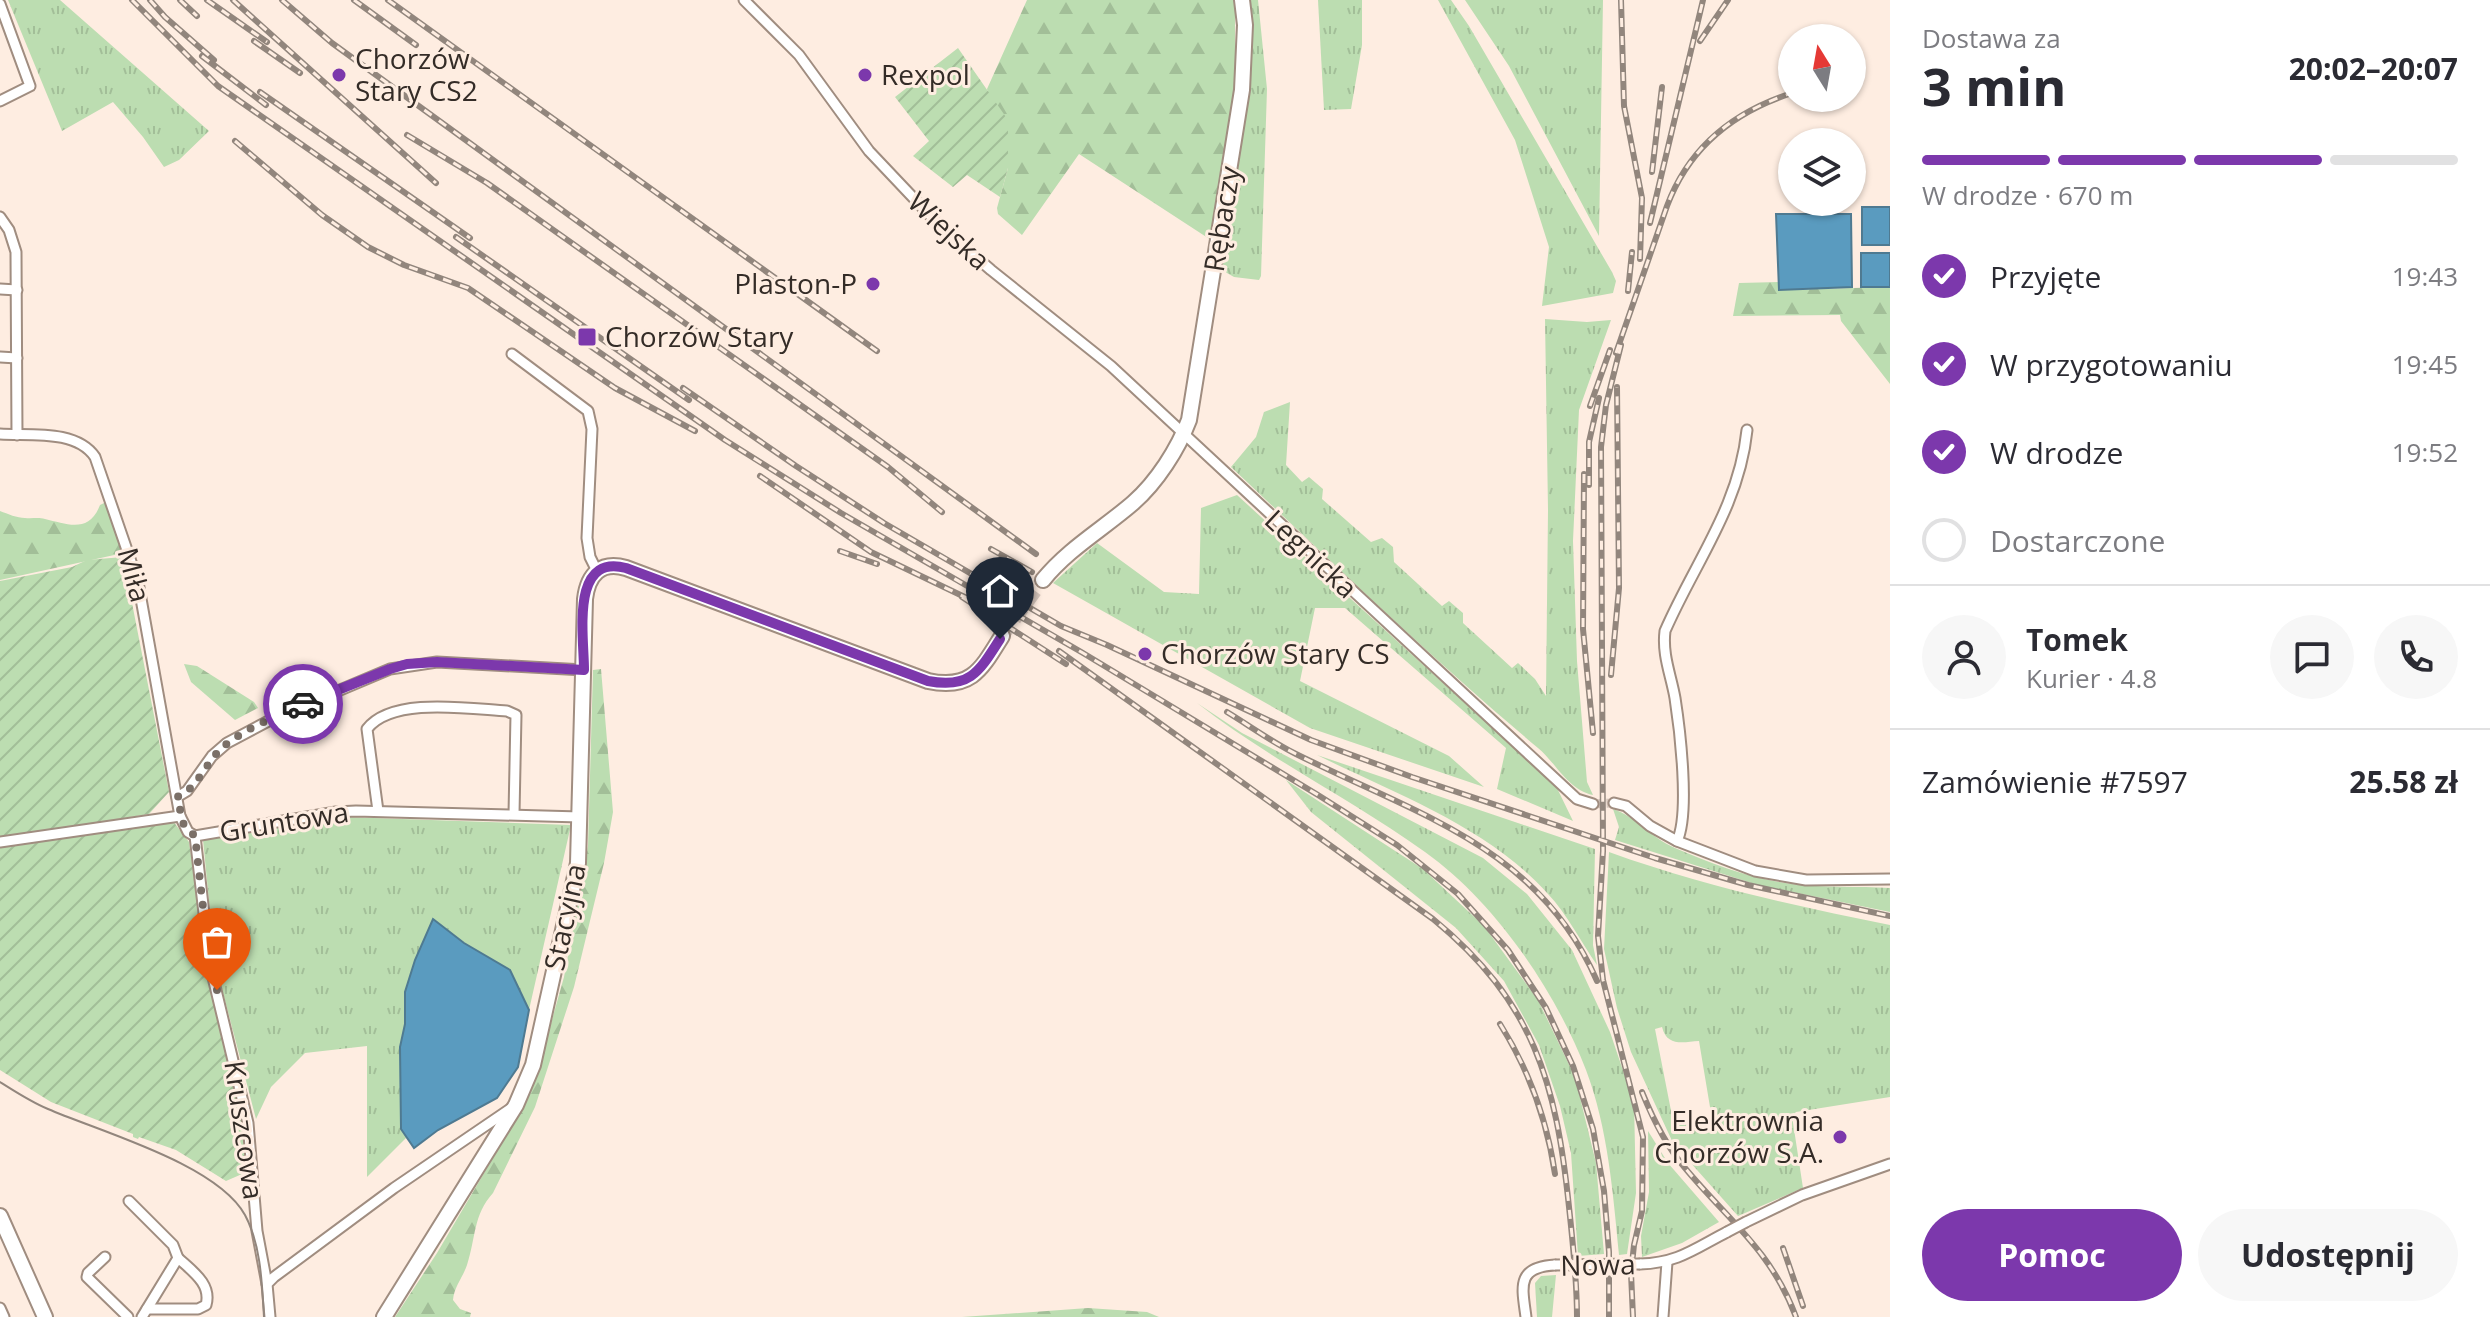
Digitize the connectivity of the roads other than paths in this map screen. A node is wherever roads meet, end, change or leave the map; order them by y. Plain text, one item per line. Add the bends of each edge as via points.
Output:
1 (744, 0) edge
2 (1242, 0) edge
3 (0, 4) edge
4 (0, 101) edge
5 (0, 217) edge
6 (0, 289) edge
7 (17, 290) junction
8 (512, 354) dead end
9 (0, 357) edge
10 (17, 358) junction
11 (1747, 430) dead end
12 (0, 434) edge
13 (17, 435) junction
14 (1182, 435) junction
15 (597, 571) junction
16 (1043, 580) tunnel mouth
17 (1002, 636) tunnel mouth
18 (584, 670) junction
19 (177, 797) junction
20 (1614, 803) tunnel mouth
21 (1593, 804) tunnel mouth
22 (378, 811) junction
23 (514, 814) junction
24 (180, 816) junction
25 (580, 817) junction
26 (195, 836) junction
27 (1677, 841) junction
28 (0, 842) edge
29 (1890, 879) edge
30 (516, 1105) junction
31 (1890, 1164) edge
32 (129, 1201) dead end
33 (0, 1216) edge
34 (105, 1257) dead end
35 (178, 1258) junction
36 (1667, 1262) junction
37 (267, 1284) junction
38 (0, 1308) edge
39 (144, 1313) edge
40 (4, 1317) edge
41 (45, 1317) edge
42 (128, 1317) edge
43 (270, 1317) edge
44 (384, 1317) edge
45 (1526, 1317) edge
46 (1663, 1317) edge

1 - 14 street, Wiejska via 799,55 898,184 991,270 1111,366
2 - 14 street, Rębaczy via 1242,90 1192,404
3 - 4 street via 30,86
5 - 7 street via 16,252
6 - 7 street
7 - 10 street
8 - 15 street via 588,411 592,429 587,538
9 - 10 street
10 - 13 street
11 - 27 street via 1728,510 1665,631 1681,753 1682,826
12 - 13 street, Miła
13 - 19 street, Miła via 72,440 95,457 138,582
14 - 16 street via 1136,500
14 - 21 street, Legnicka via 1577,799
15 - 17 street via 610,565 626,568 945,684 959,684 975,675
15 - 18 street, Stacyjna via 586,590
18 - 19 street via 437,662 390,669 227,743
18 - 25 street, Stacyjna
19 - 24 street, Miła
20 - 27 street
22 - 23 street, Gruntowa
22 - 23 street via 367,729 422,706 516,715
22 - 26 street, Gruntowa via 336,812
23 - 25 street, Gruntowa
24 - 26 street, Gruntowa
24 - 28 street, Gruntowa
25 - 30 street, Stacyjna via 578,863 564,928 533,1065
26 - 37 street, Kruszcowa via 210,965 248,1123
27 - 29 street via 1780,877
30 - 37 street
30 - 44 street, Stacyjna
31 - 36 street, bridge via 1794,1199
32 - 35 street via 173,1245
33 - 41 street
34 - 42 street via 87,1277
35 - 39 street
35 - 39 street via 205,1286 206,1305
36 - 45 street, Nowa, bridge via 1537,1267 1526,1276 1523,1289
36 - 46 street
37 - 43 street, Kruszcowa
38 - 40 street

